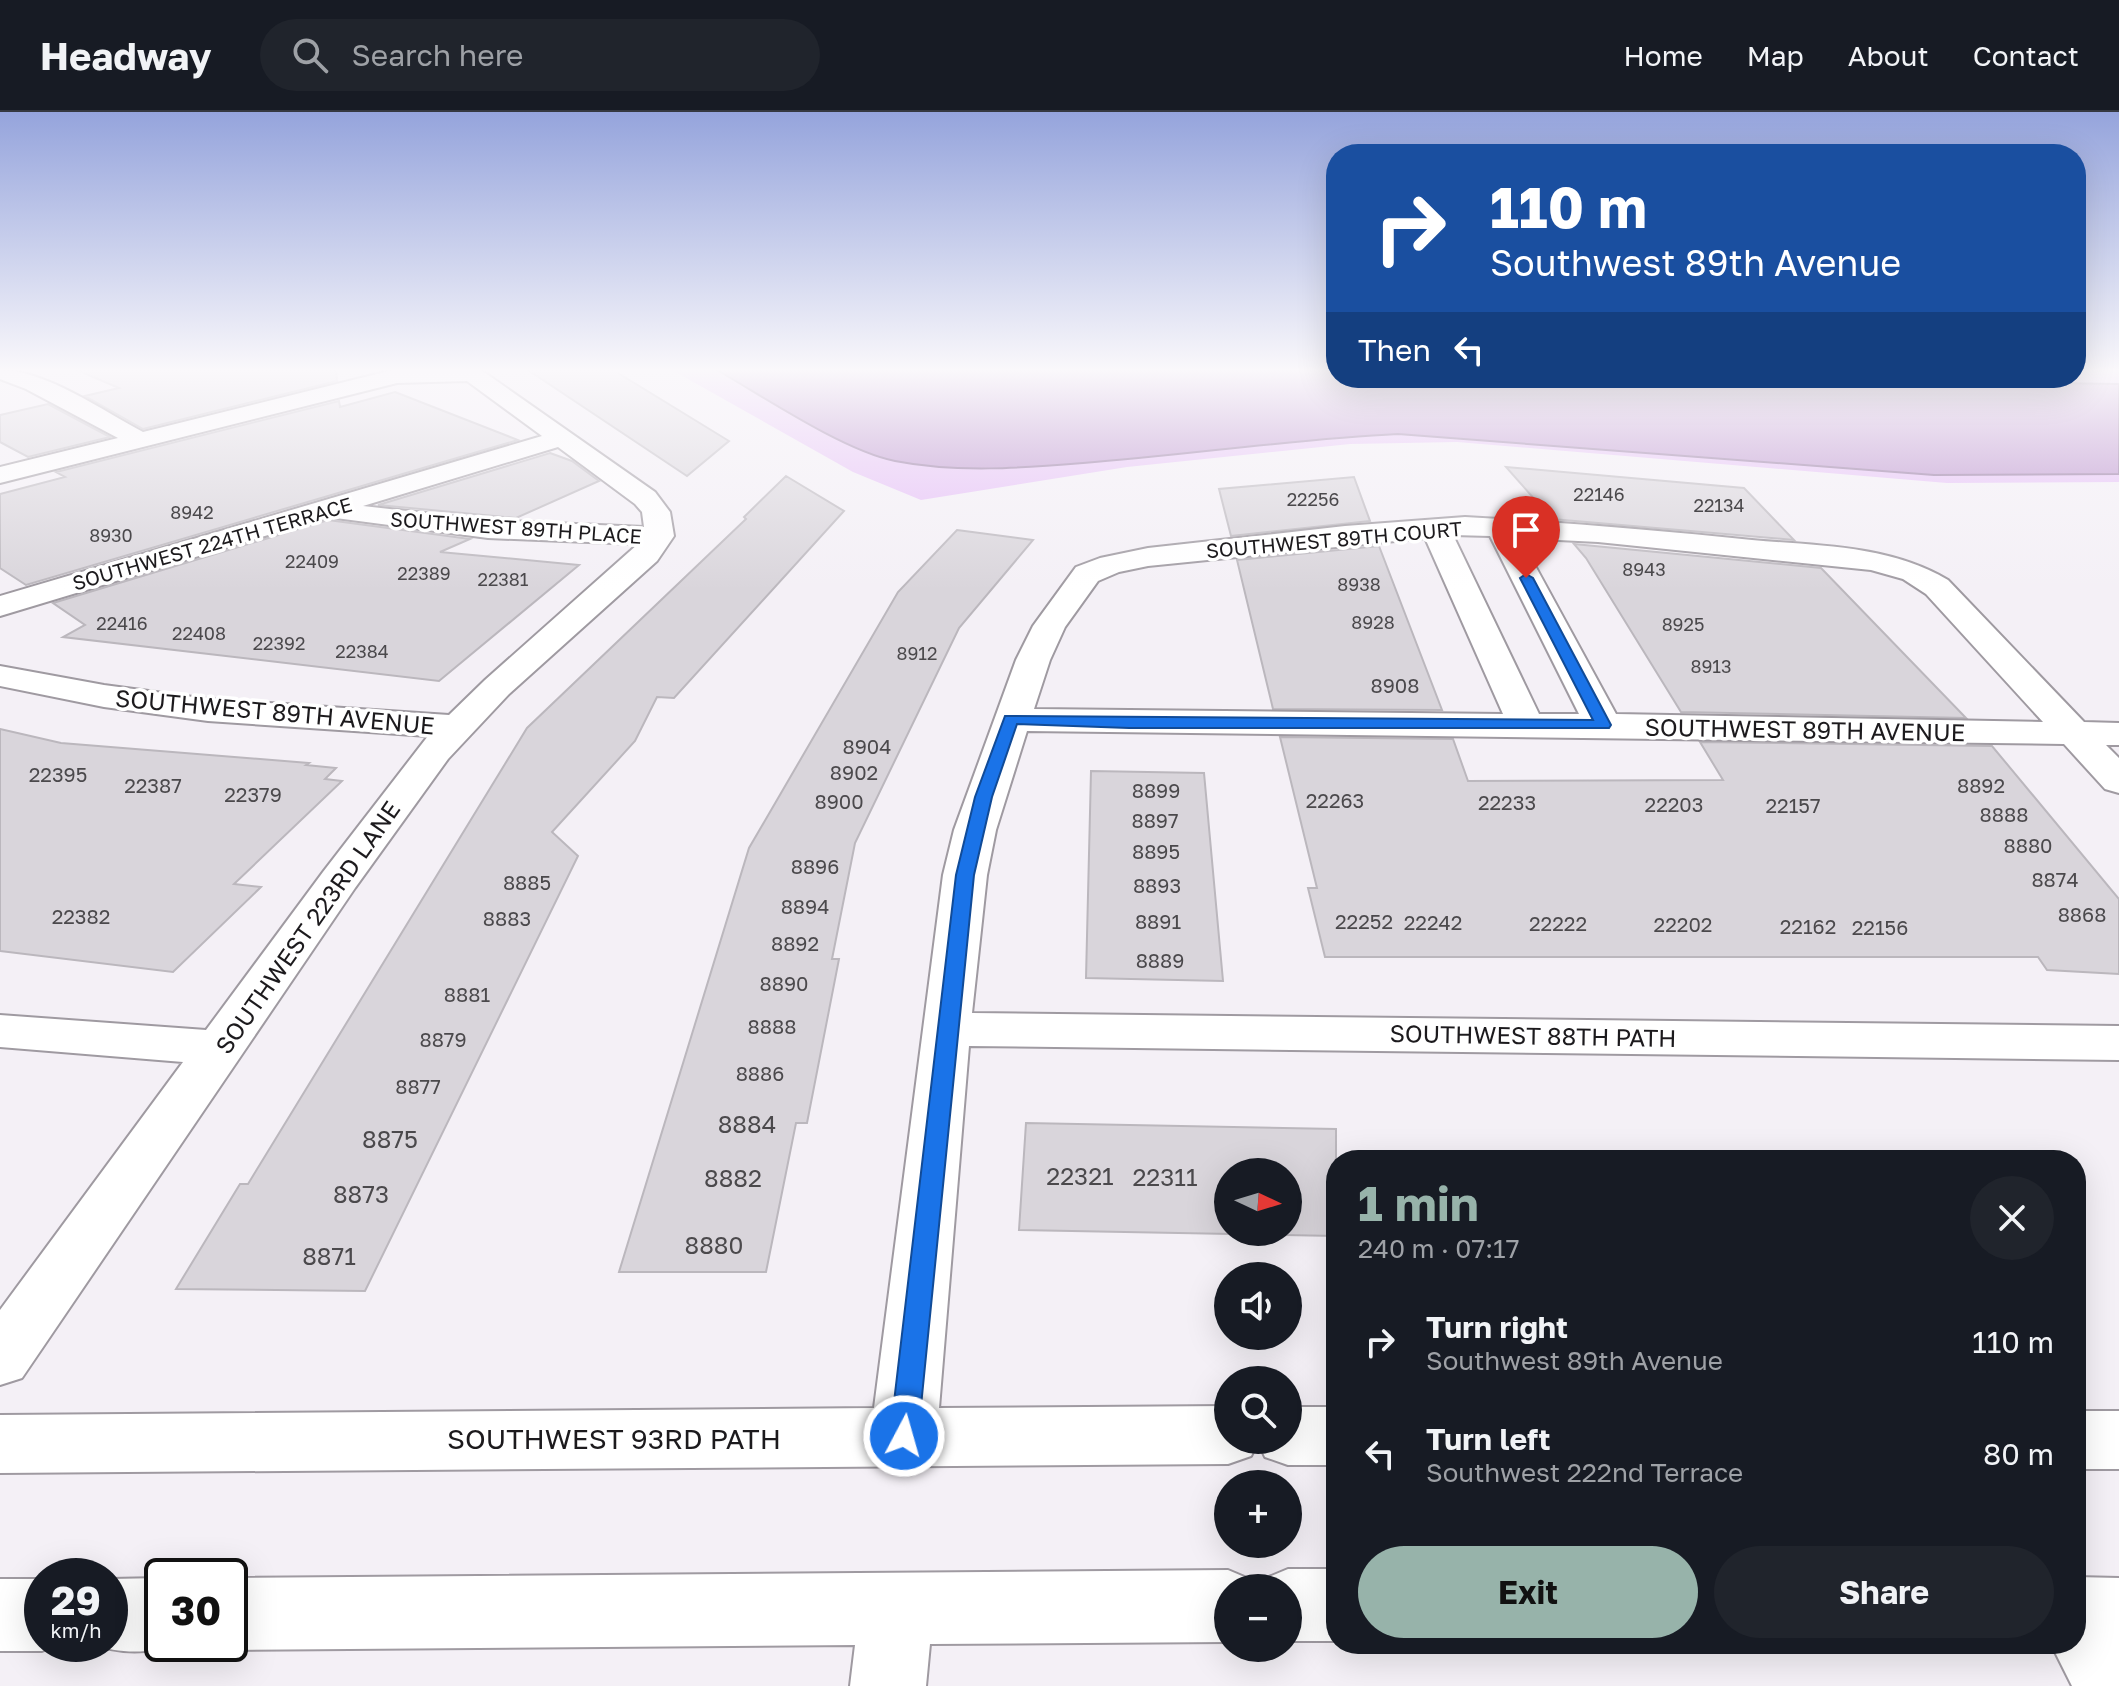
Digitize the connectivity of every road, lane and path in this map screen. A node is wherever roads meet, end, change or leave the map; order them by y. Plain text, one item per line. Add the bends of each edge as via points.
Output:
1 (77, 443) edge
2 (100, 443) edge
3 (544, 443) edge
4 (569, 443) edge
5 (0, 457) edge
6 (0, 475) edge
7 (325, 510) junction
8 (1435, 527) junction
9 (1500, 527) junction
10 (659, 536) junction
11 (0, 606) edge
12 (0, 676) edge
13 (1011, 719) junction
14 (1526, 725) junction
15 (1603, 725) junction
16 (456, 727) junction
17 (2075, 734) junction
18 (2119, 734) edge
19 (2119, 781) edge
20 (946, 1029) junction
21 (0, 1031) edge
22 (2119, 1043) edge
23 (222, 1048) junction
24 (0, 1359) edge
25 (1214, 1435) edge
26 (904, 1436) junction
27 (1302, 1436) edge
28 (1326, 1436) edge
29 (2086, 1440) edge
30 (2119, 1440) edge
31 (0, 1444) edge
32 (1302, 1605) edge
33 (1326, 1605) edge
34 (1214, 1606) edge
35 (897, 1608) junction
36 (248, 1614) edge
37 (2119, 1614) edge
38 (0, 1615) edge
39 (24, 1615) edge
40 (2086, 1615) edge
41 (2086, 1634) edge
42 (888, 1686) edge
43 (2113, 1686) edge

1 - 5 street
2 - 6 street
3 - 7 street, SOUTHWEST 224TH TERRACE
4 - 10 street via 654,507 661,524
7 - 10 street, SOUTHWEST 89TH PLACE via 462,527
7 - 11 street, SOUTHWEST 224TH TERRACE
8 - 9 street, SOUTHWEST 89TH COURT
8 - 13 street, SOUTHWEST 89TH COURT via 1102,566 1083,578 1049,626
8 - 14 street
9 - 15 street
9 - 17 street, SOUTHWEST 89TH COURT via 1840,556 1900,568 1937,587
10 - 16 street, SOUTHWEST 223RD LANE via 632,568
12 - 16 street, SOUTHWEST 89TH AVENUE via 196,708
13 - 14 street, SOUTHWEST 89TH AVENUE
13 - 20 street via 965,875
14 - 15 street, SOUTHWEST 89TH AVENUE
15 - 17 street, SOUTHWEST 89TH AVENUE
16 - 23 street, SOUTHWEST 223RD LANE via 393,806
17 - 18 street, SOUTHWEST 89TH AVENUE
17 - 19 street, SOUTHWEST 89TH COURT
20 - 22 street, SOUTHWEST 88TH PATH
20 - 26 street
21 - 23 street
23 - 24 street, SOUTHWEST 223RD LANE
25 - 26 street, SOUTHWEST 93RD PATH
26 - 31 street, SOUTHWEST 93RD PATH
27 - 28 street
29 - 30 street
32 - 33 street
34 - 35 street
35 - 36 street
35 - 42 street
37 - 40 street
38 - 39 street
41 - 43 street

